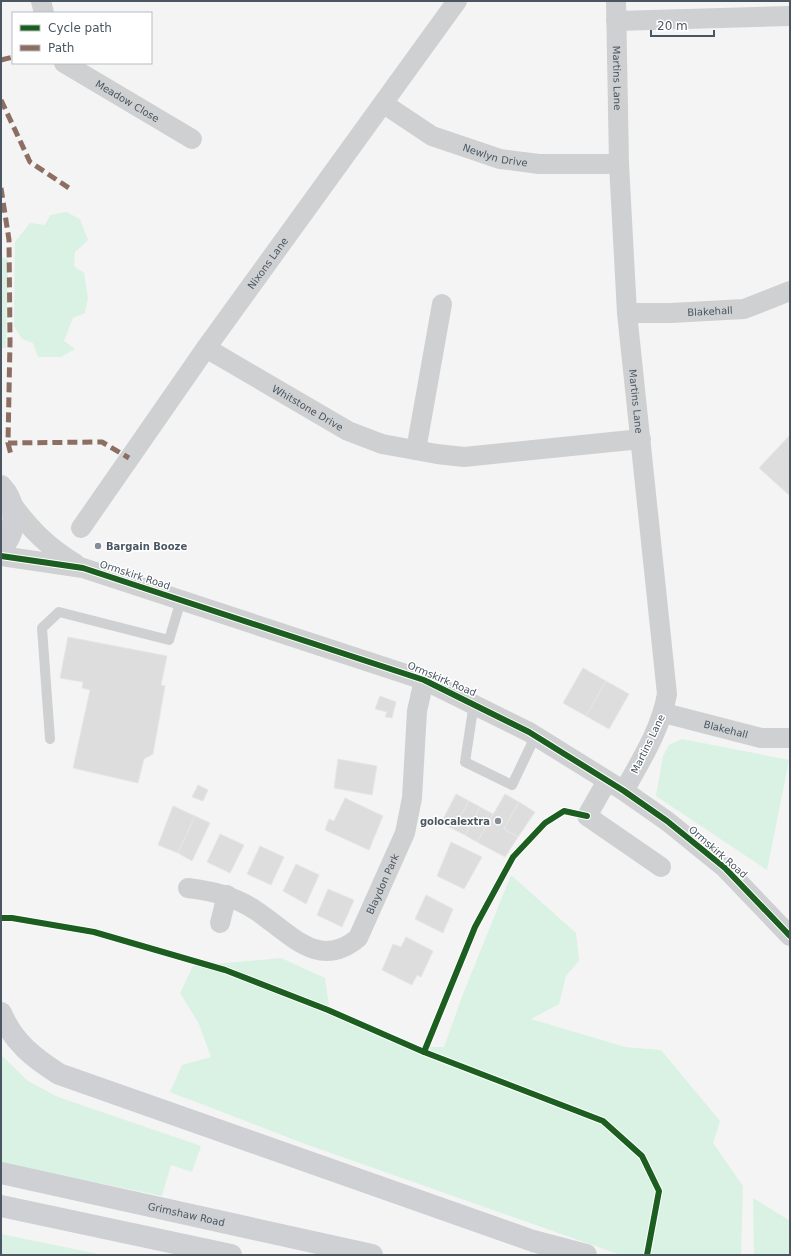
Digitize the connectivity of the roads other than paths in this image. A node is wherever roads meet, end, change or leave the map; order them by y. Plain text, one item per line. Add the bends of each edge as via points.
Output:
1 (41, 1) edge
2 (457, 1) edge
3 (616, 1) edge
4 (44, 12) edge
5 (790, 16) edge
6 (616, 21) junction
7 (66, 64) edge
8 (384, 104) junction
9 (192, 139) dead end
10 (619, 164) junction
11 (790, 291) edge
12 (442, 304) dead end
13 (626, 313) junction
14 (206, 348) junction
15 (641, 439) junction
16 (416, 450) junction
17 (5, 489) edge
18 (81, 528) dead end
19 (1, 548) edge
20 (1, 556) edge
21 (83, 568) junction
22 (181, 600) junction
23 (424, 680) junction
24 (474, 703) junction
25 (664, 713) junction
26 (535, 738) junction
27 (790, 738) edge
28 (50, 739) dead end
29 (607, 781) junction
30 (624, 791) junction
31 (661, 868) dead end
32 (188, 888) dead end
33 (227, 896) junction
34 (220, 923) dead end
35 (790, 936) edge
36 (1, 1013) edge
37 (1, 1173) edge
38 (1, 1206) edge
39 (231, 1255) edge
40 (372, 1255) edge
41 (586, 1255) edge

1 - 4 street
2 - 8 street, Nixons Lane
3 - 6 street, Martins Lane
5 - 6 street
6 - 10 street, Martins Lane
7 - 9 street, Meadow Close
8 - 10 street, Newlyn Drive via 432,136 500,159 539,164
8 - 14 street, Nixons Lane
10 - 13 street, Martins Lane
11 - 13 street, Blakehall via 744,309
12 - 16 street
13 - 15 street, Martins Lane
14 - 16 street, Whitstone Drive via 348,431 382,444
14 - 18 street, Nixons Lane
15 - 16 street, Whitstone Drive via 464,457
15 - 25 street, Martins Lane via 667,694
17 - 19 main road via 14,518 11,532
17 - 21 street, Ormskirk Road via 26,524 54,551
20 - 21 street, Ormskirk Road
21 - 22 street, Ormskirk Road
22 - 23 street, Ormskirk Road
22 - 28 lane via 169,640 59,612 42,628
23 - 24 street, Ormskirk Road
23 - 33 street, Blaydon Park via 417,711 412,798 405,833 358,938 348,947 333,952 317,951 287,935 254,910
24 - 26 street, Ormskirk Road via 529,732
24 - 26 lane via 465,762 512,785
25 - 27 street, Blakehall via 761,738
25 - 30 street, Martins Lane
26 - 29 street, Ormskirk Road
29 - 30 street, Ormskirk Road
29 - 31 street via 587,816
30 - 35 street, Ormskirk Road via 667,821 725,868
32 - 33 street, Blaydon Park
33 - 34 street
36 - 41 main road via 8,1029 21,1046 59,1074 533,1241
37 - 40 main road, Grimshaw Road
38 - 39 main road

